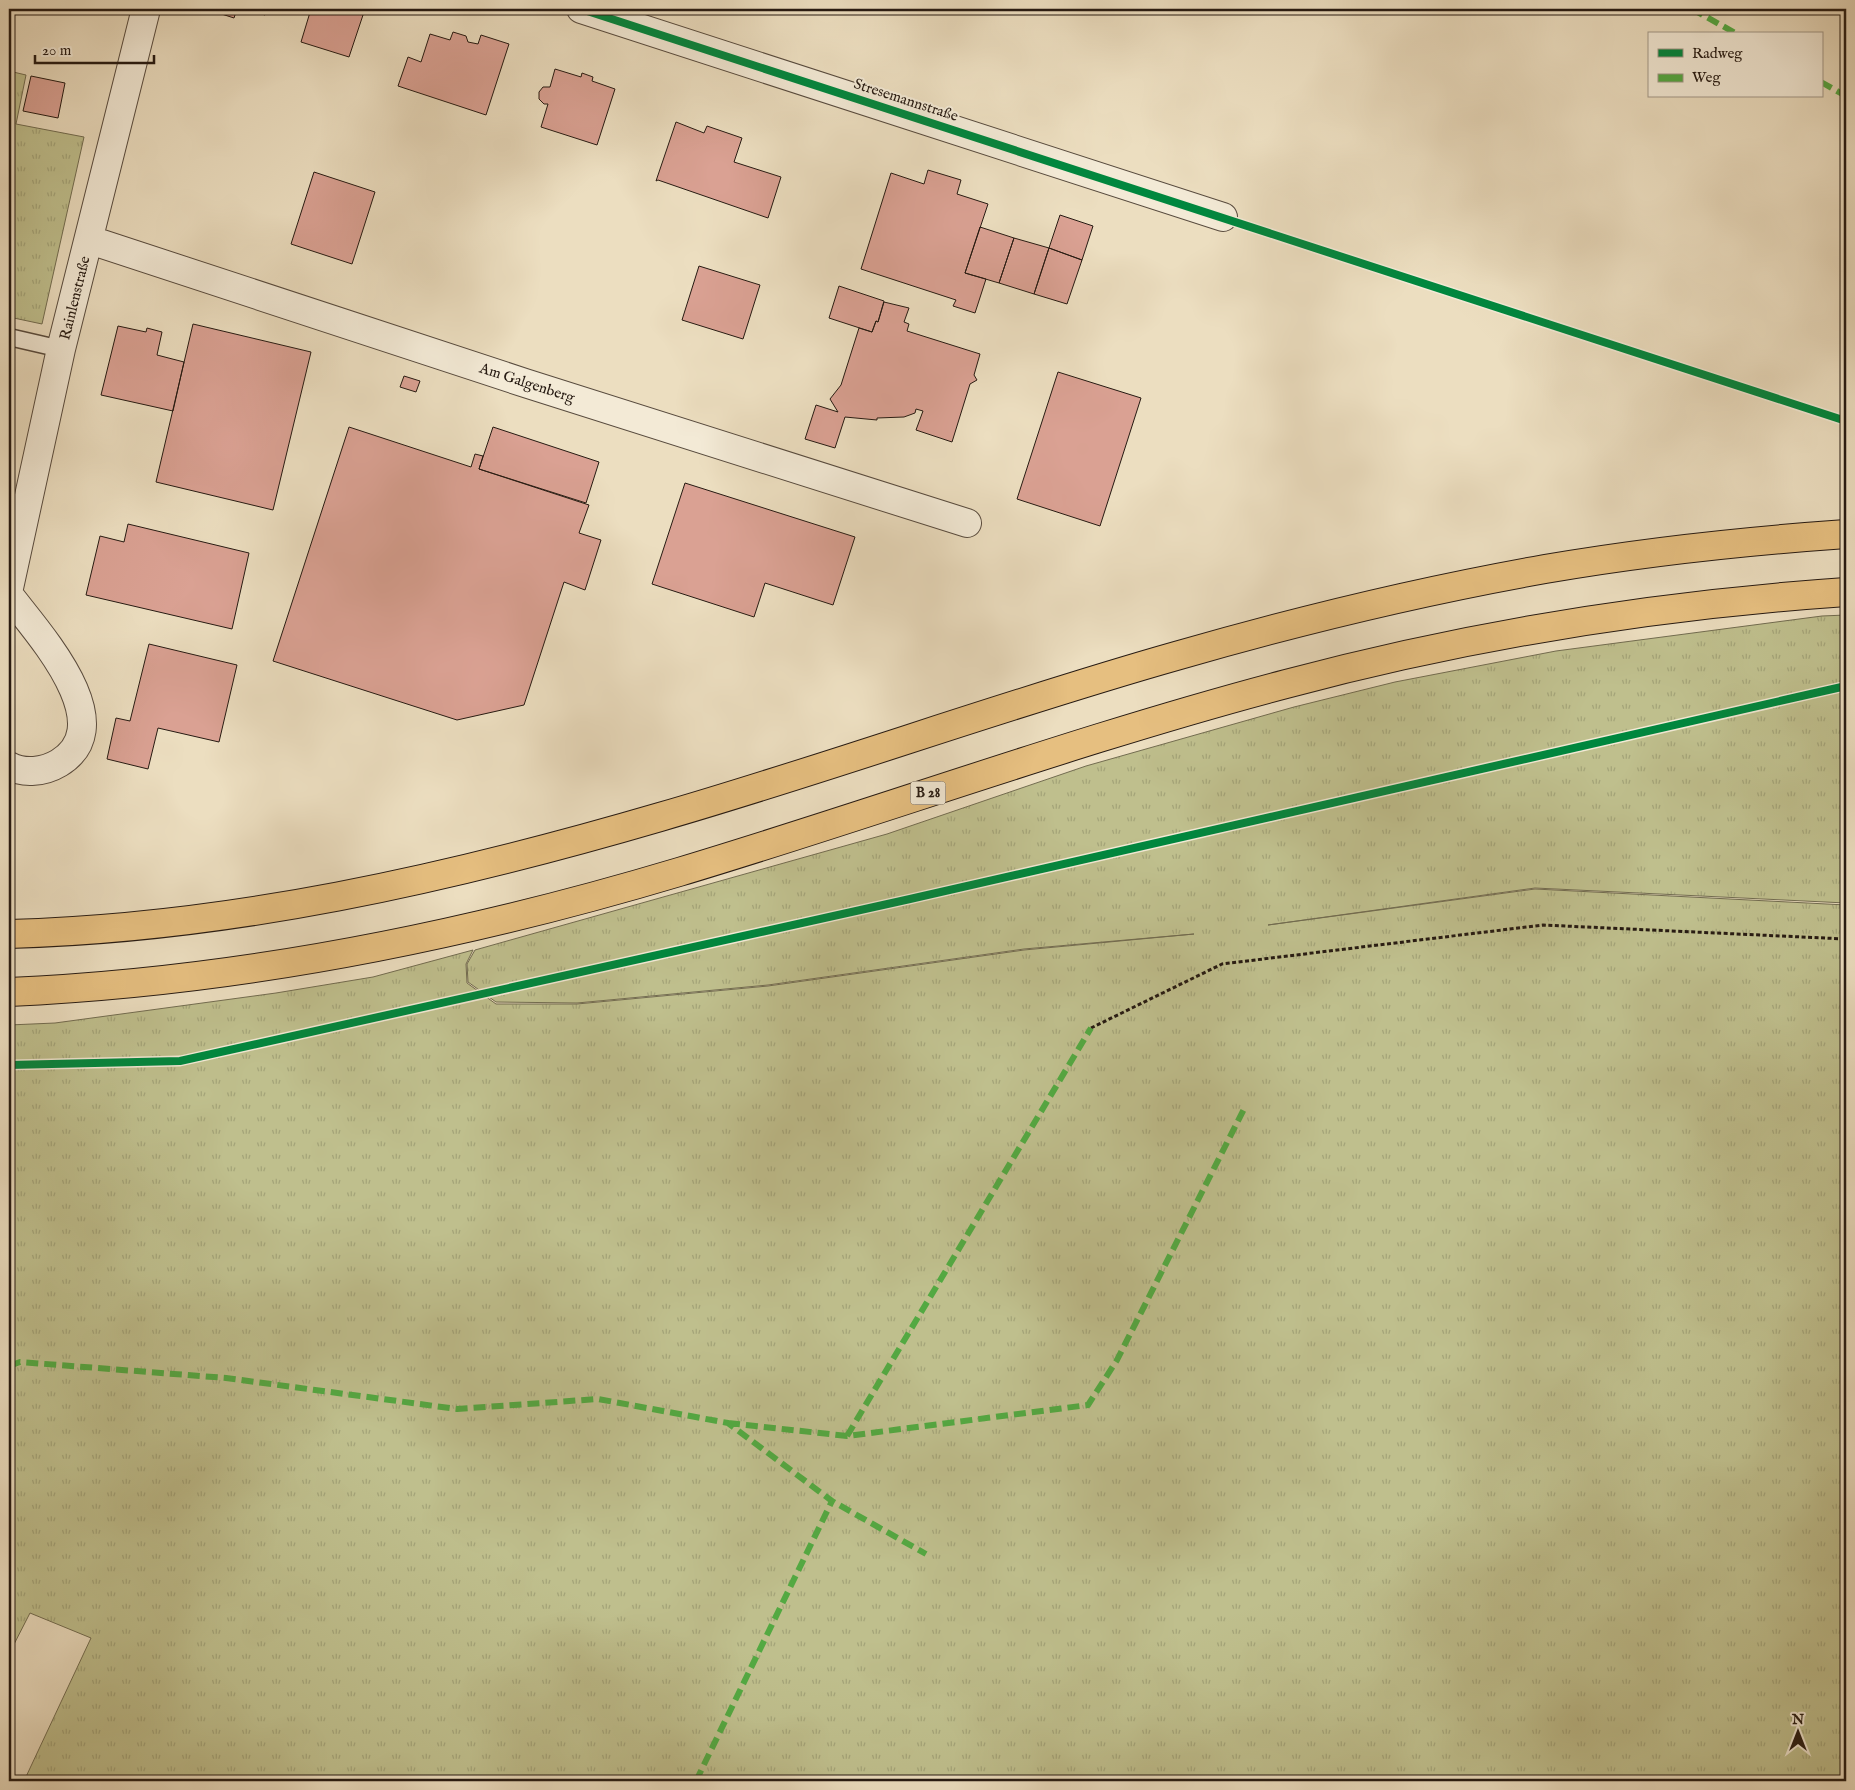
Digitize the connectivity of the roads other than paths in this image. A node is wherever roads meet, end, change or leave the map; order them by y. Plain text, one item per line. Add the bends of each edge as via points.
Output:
1 (146, 9) edge
2 (581, 9) edge
3 (1223, 217) dead end
4 (90, 240) junction
5 (9, 337) edge
6 (62, 349) junction
7 (966, 523) dead end
8 (1846, 534) edge
9 (9, 588) edge
10 (1846, 592) edge
11 (9, 595) edge
12 (9, 766) edge
13 (9, 934) edge
14 (9, 992) edge

1 - 4 street, Rainlenstraße
2 - 3 street, Stresemannstraße
4 - 6 street, Rainlenstraße
4 - 7 street, Am Galgenberg
5 - 6 lane
6 - 9 street, Rainlenstraße
8 - 13 highway via 1700,548 1546,569 1280,627 1082,684 665,816 467,870 260,911
10 - 14 highway, B 28 via 1707,604 1559,625 1466,642 1289,683 1111,734 678,872 472,927 262,966 143,981
11 - 12 street via 54,654 72,684 81,709 81,732 73,752 59,763 39,771 18,771

